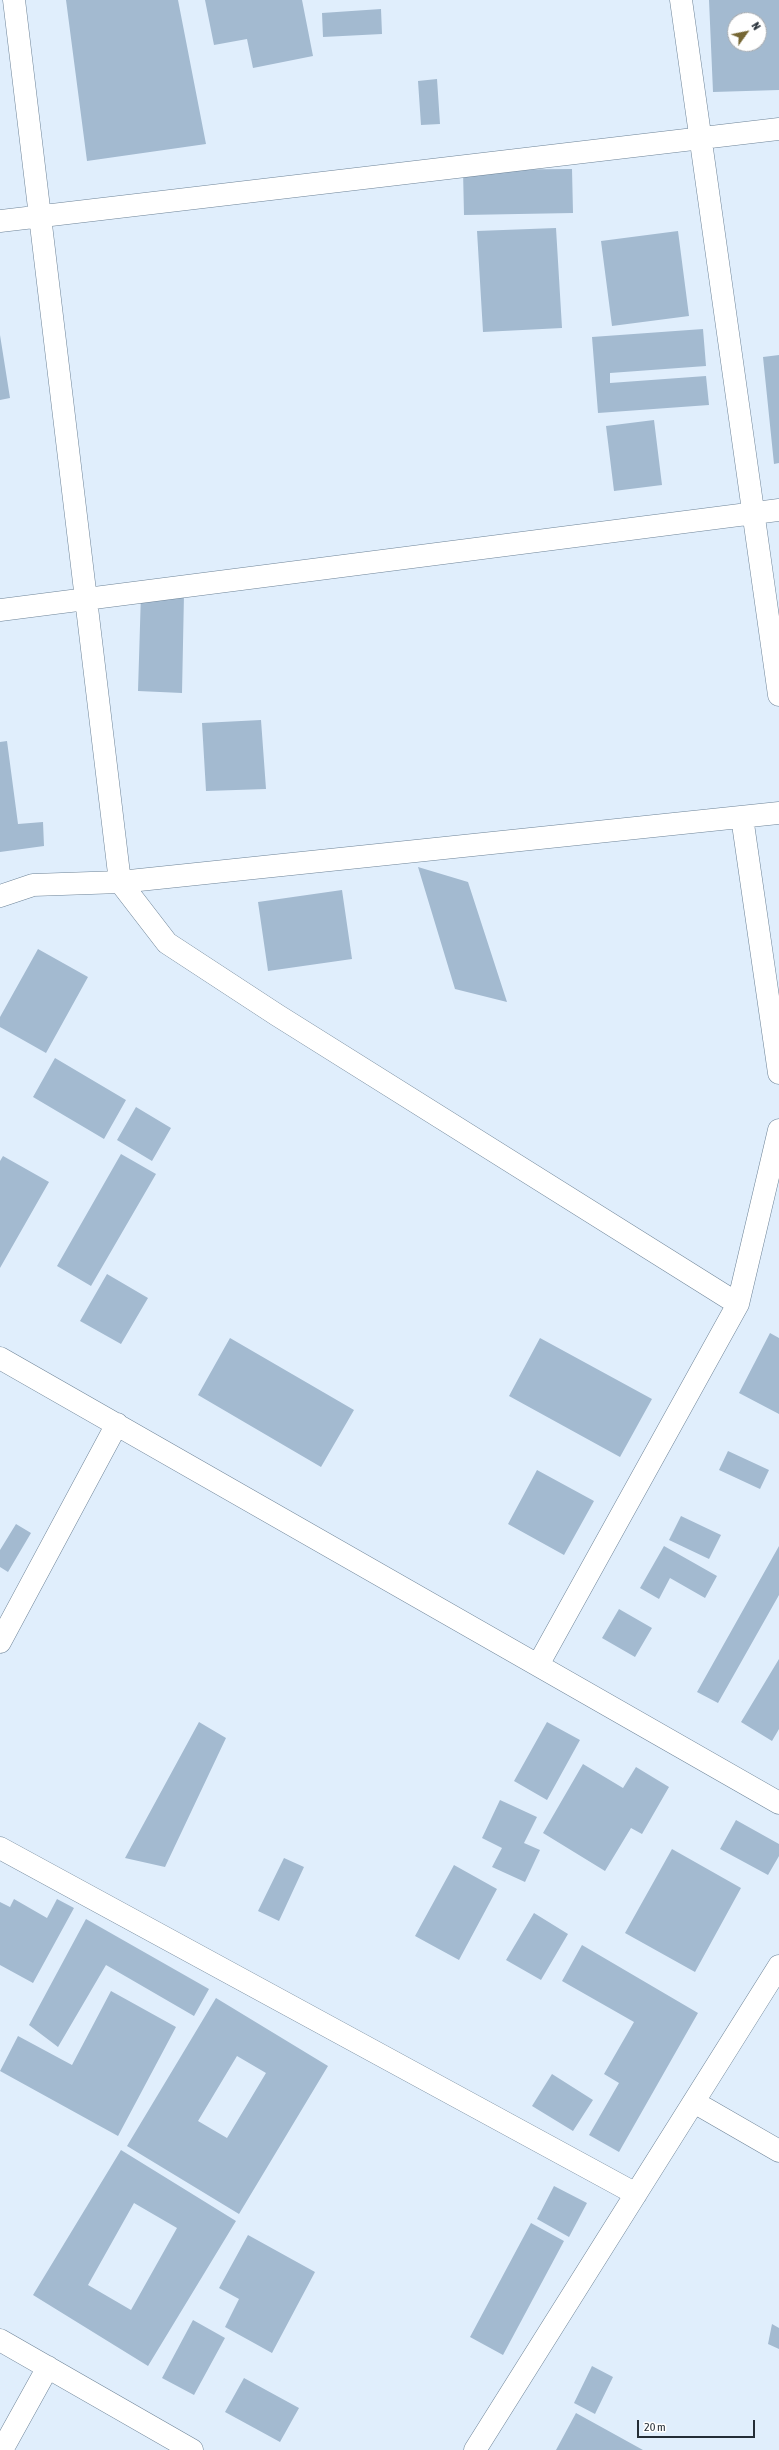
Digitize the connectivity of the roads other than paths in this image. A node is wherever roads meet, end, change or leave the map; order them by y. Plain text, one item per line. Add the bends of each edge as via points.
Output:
1 (14, 0) edge
2 (681, 0) edge
3 (779, 129) edge
4 (700, 138) junction
5 (40, 216) junction
6 (0, 221) edge
7 (779, 510) edge
8 (754, 514) junction
9 (86, 599) junction
10 (0, 610) edge
11 (779, 694) edge
12 (779, 813) edge
13 (742, 817) junction
14 (120, 882) junction
15 (0, 896) edge
16 (779, 1072) edge
17 (779, 1130) edge
18 (738, 1304) junction
19 (0, 1358) edge
20 (116, 1424) junction
21 (0, 1642) edge
22 (538, 1665) junction
23 (779, 1803) edge
24 (0, 1848) edge
25 (779, 1966) edge
26 (694, 2102) junction
27 (779, 2151) edge
28 (636, 2194) junction
29 (0, 2340) edge
30 (48, 2367) junction
31 (2, 2450) edge
32 (192, 2450) edge
33 (475, 2450) edge

1 - 5 street
2 - 4 street
3 - 4 street
4 - 5 street
4 - 8 street
5 - 6 street
5 - 9 street
7 - 8 street
8 - 9 street
8 - 11 street
9 - 10 street
9 - 14 street
12 - 13 street
13 - 14 street
13 - 16 street
14 - 15 street via 32,885
14 - 18 street via 167,943 276,1015
17 - 18 street
18 - 22 street
19 - 20 street
20 - 21 street
20 - 22 street
22 - 23 street
24 - 28 street
25 - 26 street
26 - 27 street
26 - 28 street
28 - 33 street
29 - 30 street
30 - 31 street
30 - 32 street

